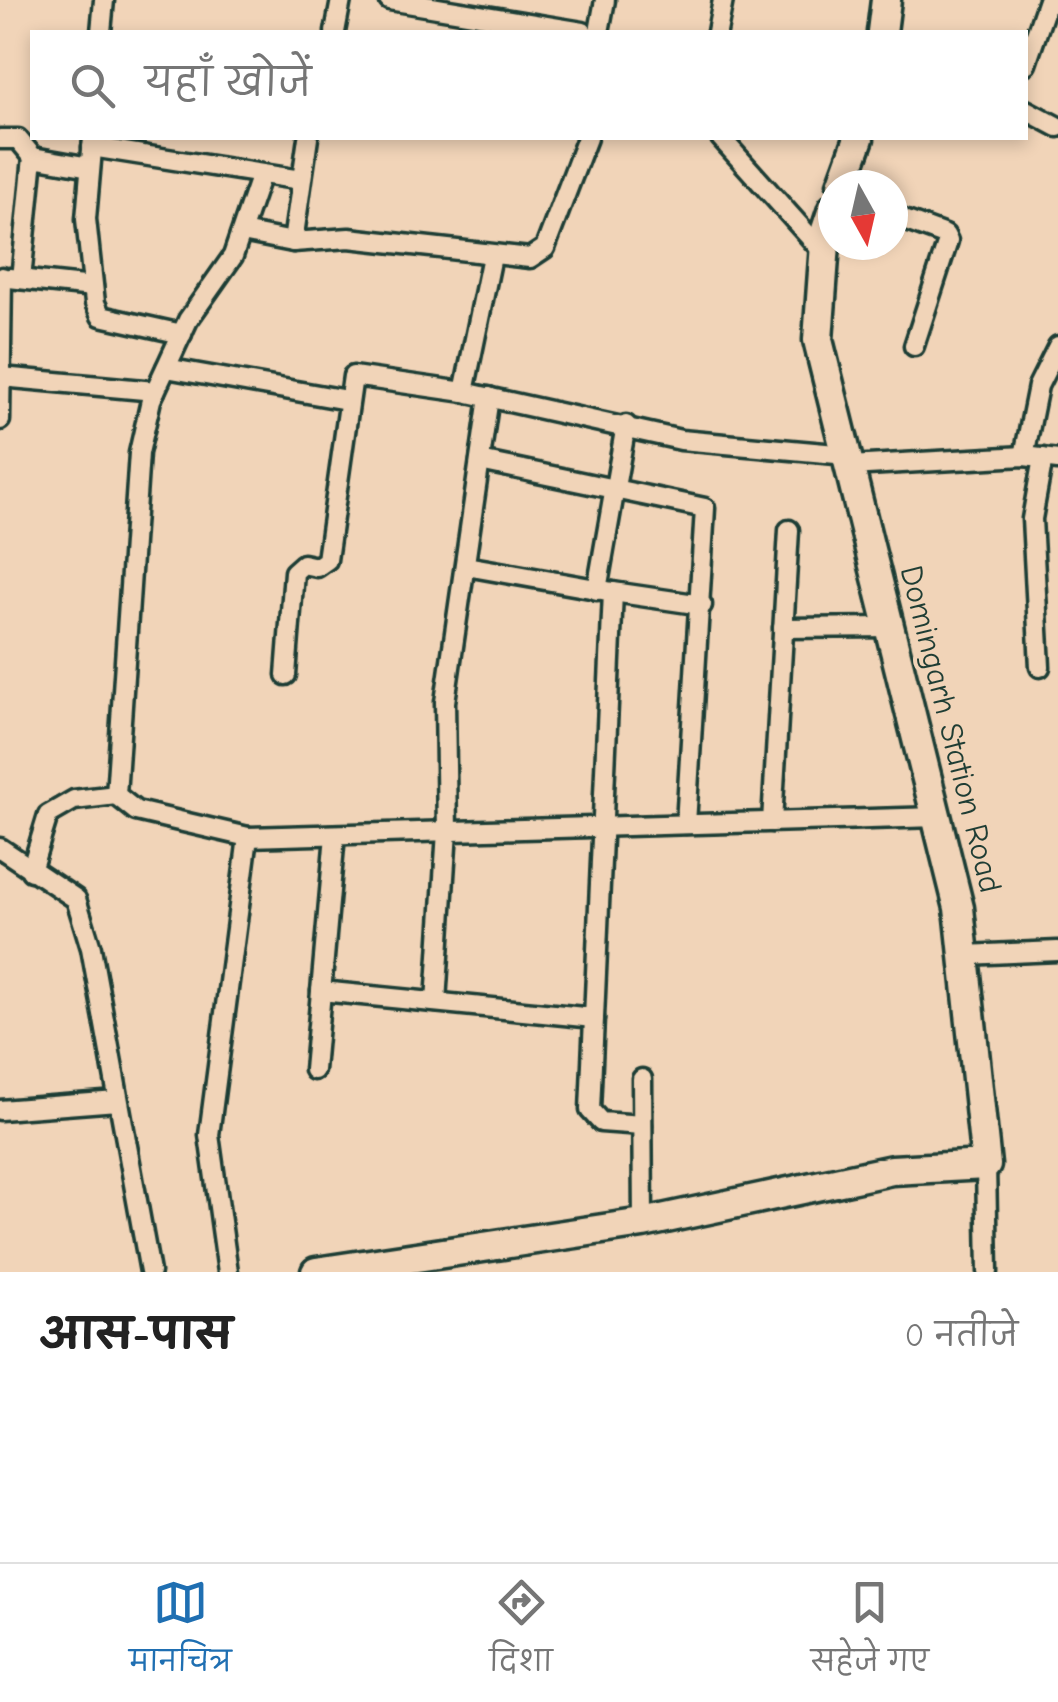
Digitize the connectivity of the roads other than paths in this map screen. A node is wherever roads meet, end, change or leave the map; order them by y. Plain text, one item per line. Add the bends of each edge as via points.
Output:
1 (104, 0) edge
2 (341, 0) edge
3 (389, 0) edge
4 (605, 0) edge
5 (723, 0) edge
6 (886, 0) edge
7 (1053, 0) edge
8 (481, 8) edge
9 (101, 30) edge
10 (335, 30) edge
11 (574, 30) edge
12 (599, 30) edge
13 (717, 30) edge
14 (882, 30) edge
15 (1028, 59) edge
16 (1028, 111) edge
17 (1058, 128) edge
18 (0, 138) edge
19 (308, 140) edge
20 (585, 140) edge
21 (723, 140) edge
22 (858, 140) edge
23 (92, 142) edge
24 (33, 157) junction
25 (90, 167) junction
26 (847, 170) edge
27 (261, 174) junction
28 (301, 180) junction
29 (908, 221) edge
30 (242, 232) junction
31 (293, 242) junction
32 (818, 246) edge
33 (492, 256) junction
34 (824, 260) edge
35 (1, 276) edge
36 (22, 279) junction
37 (93, 287) junction
38 (182, 334) junction
39 (914, 346) dead end
40 (1058, 346) edge
41 (166, 368) junction
42 (0, 377) edge
43 (155, 391) junction
44 (464, 392) junction
45 (489, 397) junction
46 (347, 400) junction
47 (0, 420) edge
48 (626, 425) junction
49 (1042, 458) edge
50 (480, 461) junction
51 (849, 461) junction
52 (615, 486) junction
53 (788, 530) dead end
54 (466, 566) junction
55 (605, 591) junction
56 (702, 605) junction
57 (892, 627) junction
58 (783, 628) junction
59 (1040, 667) dead end
60 (286, 675) dead end
61 (116, 795) junction
62 (938, 816) junction
63 (772, 822) junction
64 (686, 824) junction
65 (605, 826) junction
66 (447, 831) junction
67 (335, 835) junction
68 (248, 837) junction
69 (0, 848) edge
70 (31, 870) junction
71 (1058, 951) edge
72 (964, 954) junction
73 (320, 991) junction
74 (436, 1002) junction
75 (594, 1018) junction
76 (314, 1070) dead end
77 (642, 1079) dead end
78 (117, 1101) junction
79 (0, 1110) edge
80 (642, 1125) junction
81 (986, 1165) junction
82 (643, 1223) junction
83 (150, 1272) edge
84 (228, 1272) edge
85 (316, 1272) edge
86 (988, 1272) edge

1 - 9 street
2 - 10 street
3 - 8 street
4 - 12 street
5 - 13 street
6 - 14 street
7 - 15 street
8 - 11 street
16 - 17 street
18 - 24 street via 18,139
19 - 28 street
20 - 33 street via 545,248 530,258
21 - 32 street
22 - 26 street
23 - 25 street
23 - 27 street
24 - 25 street
24 - 36 street
25 - 37 street via 86,219
27 - 28 street
27 - 30 street
28 - 31 street
29 - 39 street via 948,241
30 - 31 street
30 - 38 street
31 - 33 street via 348,238
33 - 44 street
34 - 51 street, Domingarh Station Road via 818,340
35 - 36 street
35 - 42 street
36 - 37 street
37 - 38 street via 100,316
38 - 41 street
40 - 49 street via 1038,386
41 - 43 street
41 - 46 street
42 - 43 street
42 - 47 street
43 - 61 street via 139,454
44 - 45 street
44 - 46 street via 361,374 349,382
45 - 48 street
45 - 50 street
46 - 60 street via 327,560 294,572
48 - 51 street via 693,442
48 - 52 street
49 - 51 street
49 - 59 street via 1032,518
50 - 52 street
50 - 54 street
51 - 57 street, Domingarh Station Road
52 - 55 street
52 - 56 street via 705,508
53 - 58 street
54 - 55 street
54 - 66 street via 445,702
55 - 56 street
55 - 65 street
56 - 64 street
57 - 58 street
57 - 62 street, Domingarh Station Road
58 - 63 street
61 - 68 street via 136,812
61 - 70 street via 74,800 48,815
62 - 63 street
62 - 72 street, Domingarh Station Road
63 - 64 street
64 - 65 street
65 - 66 street
65 - 75 street
66 - 67 street
66 - 74 street
67 - 68 street
67 - 73 street
68 - 84 street via 209,1136
69 - 70 street
70 - 78 street via 76,900 91,948
71 - 72 street
72 - 81 street, Domingarh Station Road
73 - 74 street
73 - 76 street
74 - 75 street
75 - 80 street via 590,1110 601,1122
77 - 80 street
78 - 79 street
78 - 83 street
80 - 82 street
81 - 82 street via 892,1170
81 - 86 street, Domingarh Station Road
82 - 85 street

